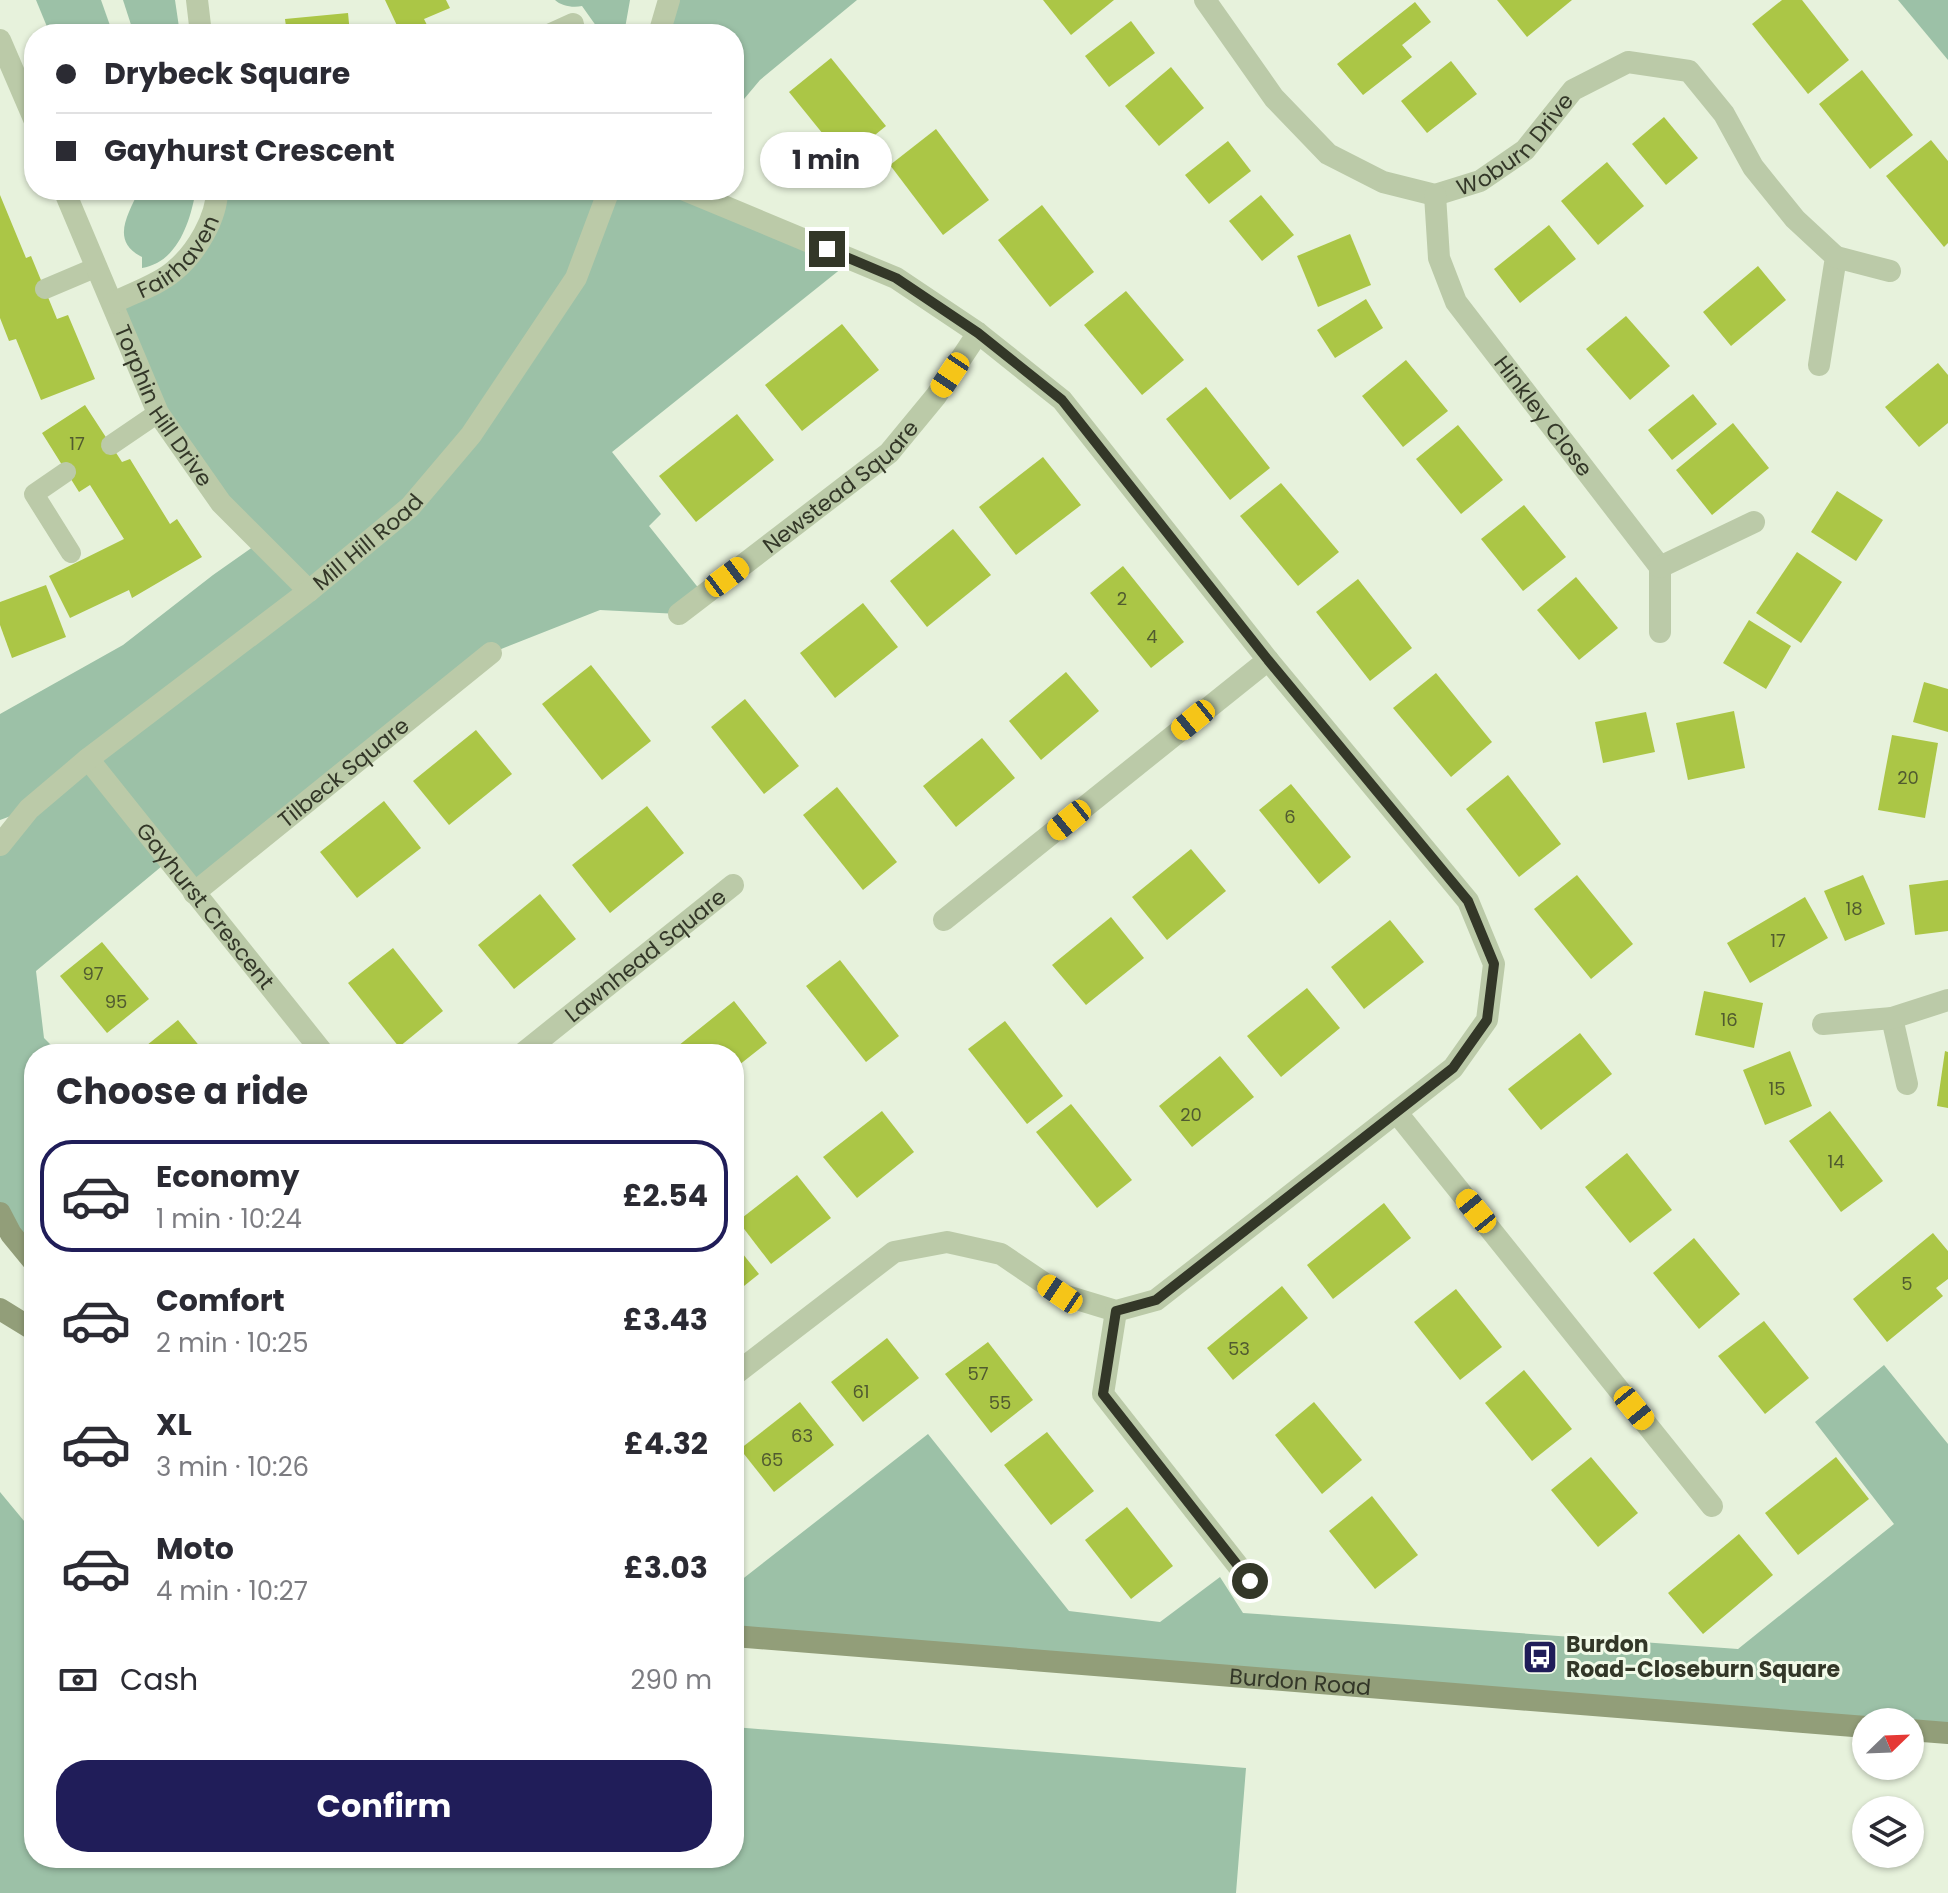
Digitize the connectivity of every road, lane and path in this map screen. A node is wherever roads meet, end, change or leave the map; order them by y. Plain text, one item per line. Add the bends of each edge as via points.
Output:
1 (197, 0) edge
2 (669, 0) edge
3 (1205, 0) edge
4 (200, 24) edge
5 (662, 24) edge
6 (0, 40) edge
7 (24, 96) edge
8 (1435, 195) junction
9 (68, 200) edge
10 (217, 200) edge
11 (605, 200) edge
12 (709, 200) edge
13 (1836, 257) junction
14 (97, 267) junction
15 (1890, 271) dead end
16 (45, 289) dead end
17 (113, 303) junction
18 (978, 333) junction
19 (1819, 365) dead end
20 (158, 413) junction
21 (111, 445) dead end
22 (66, 472) dead end
23 (1754, 522) dead end
24 (71, 553) dead end
25 (1660, 567) junction
26 (309, 591) junction
27 (679, 614) dead end
28 (1660, 632) dead end
29 (491, 653) dead end
30 (1268, 660) junction
31 (88, 759) junction
32 (29, 809) junction
33 (0, 820) edge
34 (0, 845) edge
35 (733, 885) dead end
36 (194, 893) junction
37 (944, 920) dead end
38 (1948, 1000) edge
39 (1892, 1018) junction
40 (1823, 1024) dead end
41 (316, 1044) edge
42 (534, 1044) edge
43 (1907, 1084) dead end
44 (1397, 1113) junction
45 (0, 1213) edge
46 (24, 1250) edge
47 (0, 1309) edge
48 (1116, 1311) junction
49 (24, 1324) edge
50 (744, 1367) edge
51 (1712, 1506) dead end
52 (1250, 1581) dead end
53 (744, 1637) edge
54 (1852, 1726) edge
55 (1924, 1731) edge
56 (1948, 1733) edge

1 - 4 street
2 - 5 street
3 - 8 street, Woburn Drive via 1274,98 1328,154 1383,182
6 - 7 street
8 - 13 street, Woburn Drive via 1480,181 1525,150 1573,90 1628,62 1689,71 1724,114 1753,167 1795,219
8 - 25 street, Hinkley Close via 1439,258 1456,302
9 - 14 street, Torphin Hill Drive
10 - 17 street, Fairhaven via 202,239 174,272
11 - 26 street, Mill Hill Road via 576,278 471,435 410,507
12 - 18 street via 896,278
13 - 15 street
13 - 19 street
14 - 16 lane
14 - 17 street, Torphin Hill Drive
17 - 20 street, Torphin Hill Drive
18 - 27 street, Newstead Square via 889,453
18 - 30 street via 1062,400
20 - 21 lane
20 - 26 street, Torphin Hill Drive via 221,503
22 - 24 lane via 34,494
23 - 25 street
25 - 28 street
26 - 31 street, Mill Hill Road
29 - 36 street, Tilbeck Square
30 - 37 street
30 - 44 street via 1468,901 1494,964 1487,1020 1453,1068
31 - 32 street, Mill Hill Road
31 - 36 street, Gayhurst Crescent
32 - 33 street, Mill Hill Road
32 - 34 street, Mill Hill Road
35 - 42 street, Lawnhead Square
36 - 41 street, Gayhurst Crescent
38 - 39 street
39 - 40 street
39 - 43 street
44 - 48 street via 1156,1300
44 - 51 street
45 - 46 main road
47 - 49 main road
48 - 50 street via 1060,1294 1001,1254 947,1242 894,1252
48 - 52 street via 1103,1394
53 - 54 main road, Burdon Road
55 - 56 main road

